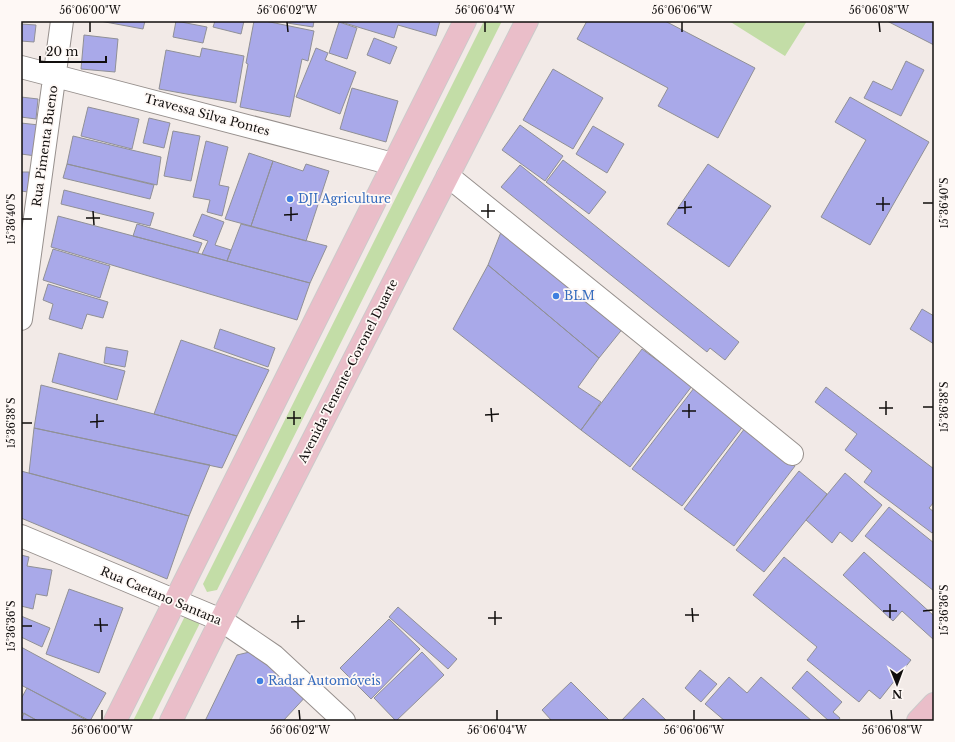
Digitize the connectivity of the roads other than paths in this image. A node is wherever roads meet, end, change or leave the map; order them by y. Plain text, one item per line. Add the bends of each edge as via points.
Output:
1 (62, 21) edge
2 (465, 21) edge
3 (527, 21) edge
4 (21, 67) edge
5 (55, 74) junction
6 (393, 164) junction
7 (448, 176) junction
8 (21, 319) edge
9 (792, 454) dead end
10 (21, 536) edge
11 (175, 600) junction
12 (221, 620) junction
13 (934, 704) edge
14 (115, 721) edge
15 (171, 721) edge
16 (344, 721) edge
17 (918, 721) edge

1 - 5 street, Rua Pimenta Bueno
2 - 6 main road
3 - 7 main road, Avenida Tenente-Coronel Duarte
4 - 5 street, Travessa Silva Pontes
5 - 6 street, Travessa Silva Pontes
5 - 8 street, Rua Pimenta Bueno
6 - 11 main road
7 - 9 street
7 - 12 main road, Avenida Tenente-Coronel Duarte
10 - 11 street, Rua Caetano Santana
11 - 12 street, Rua Caetano Santana
11 - 14 main road
12 - 15 main road, Avenida Tenente-Coronel Duarte
12 - 16 street, Rua Caetano Santana via 274,656
13 - 17 main road

